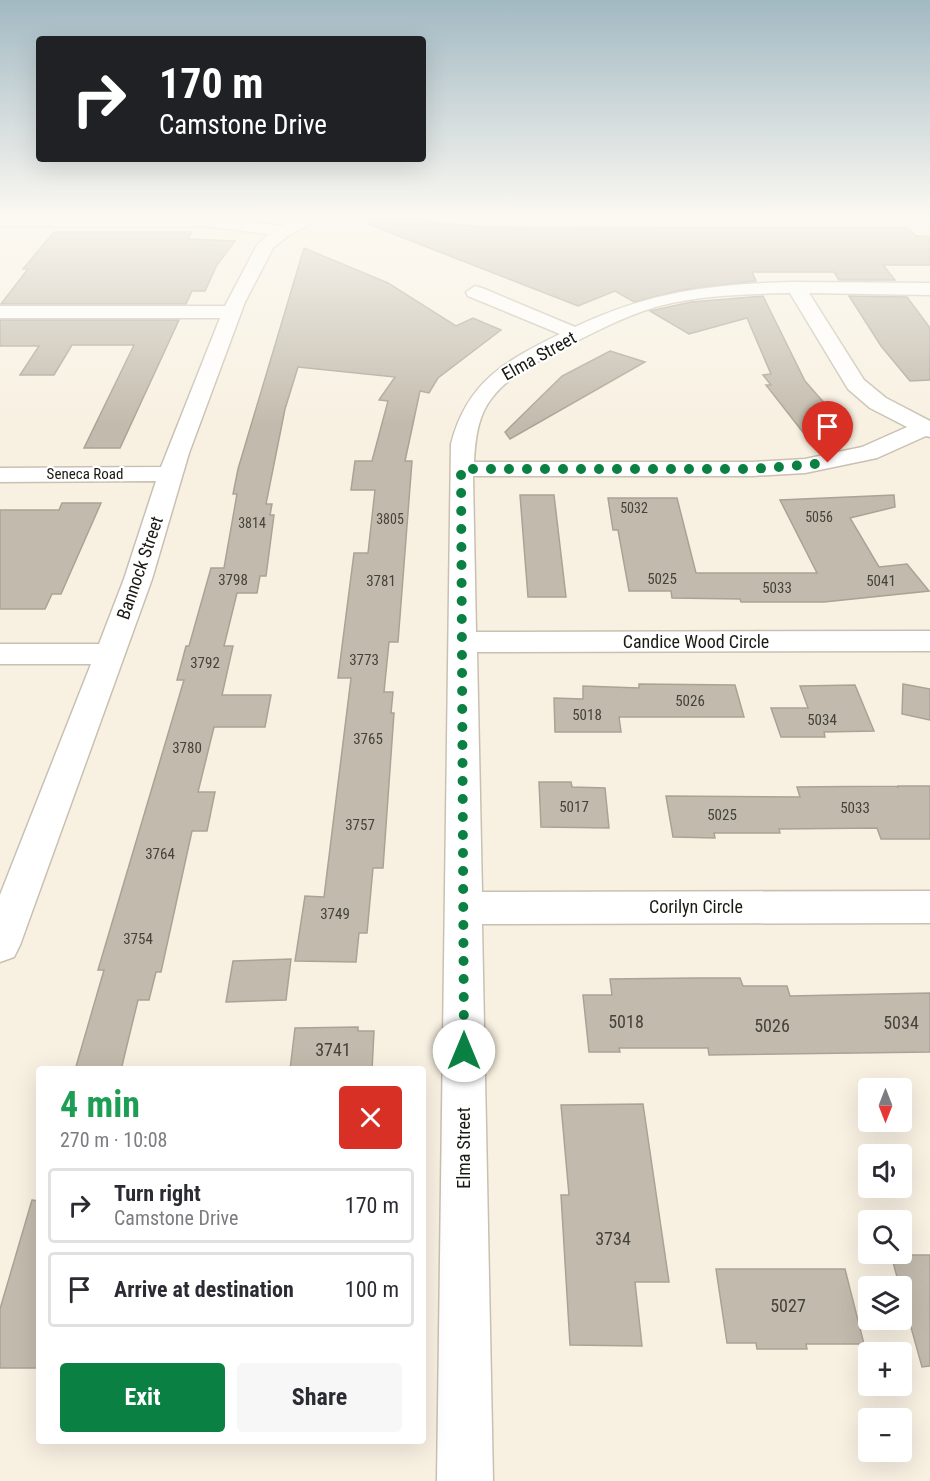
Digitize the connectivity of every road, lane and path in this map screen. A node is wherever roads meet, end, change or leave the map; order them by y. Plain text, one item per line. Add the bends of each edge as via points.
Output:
1 (243, 287) edge
2 (797, 289) junction
3 (930, 289) edge
4 (475, 292) dead end
5 (0, 312) edge
6 (231, 312) junction
7 (576, 334) junction
8 (927, 429) edge
9 (461, 469) junction
10 (0, 474) edge
11 (170, 474) junction
12 (930, 641) edge
13 (462, 642) junction
14 (0, 654) edge
15 (109, 654) junction
16 (930, 907) edge
17 (463, 908) junction
18 (0, 945) edge
19 (465, 1481) edge

1 - 6 street, Bannock Street
2 - 3 street, Elma Street
2 - 7 street, Elma Street via 731,290 677,297 624,312
2 - 8 street via 856,384 878,403
4 - 7 street
5 - 6 street
6 - 11 street, Bannock Street
7 - 9 street, Elma Street via 518,363 487,388 465,429
8 - 9 street via 869,453 805,466
9 - 13 street, Elma Street
10 - 11 street, Seneca Road
11 - 15 street, Bannock Street via 144,561
12 - 13 street, Candice Wood Circle
13 - 17 street, Elma Street
14 - 15 street
15 - 18 street, Bannock Street
16 - 17 street, Corilyn Circle
17 - 19 street, Elma Street

